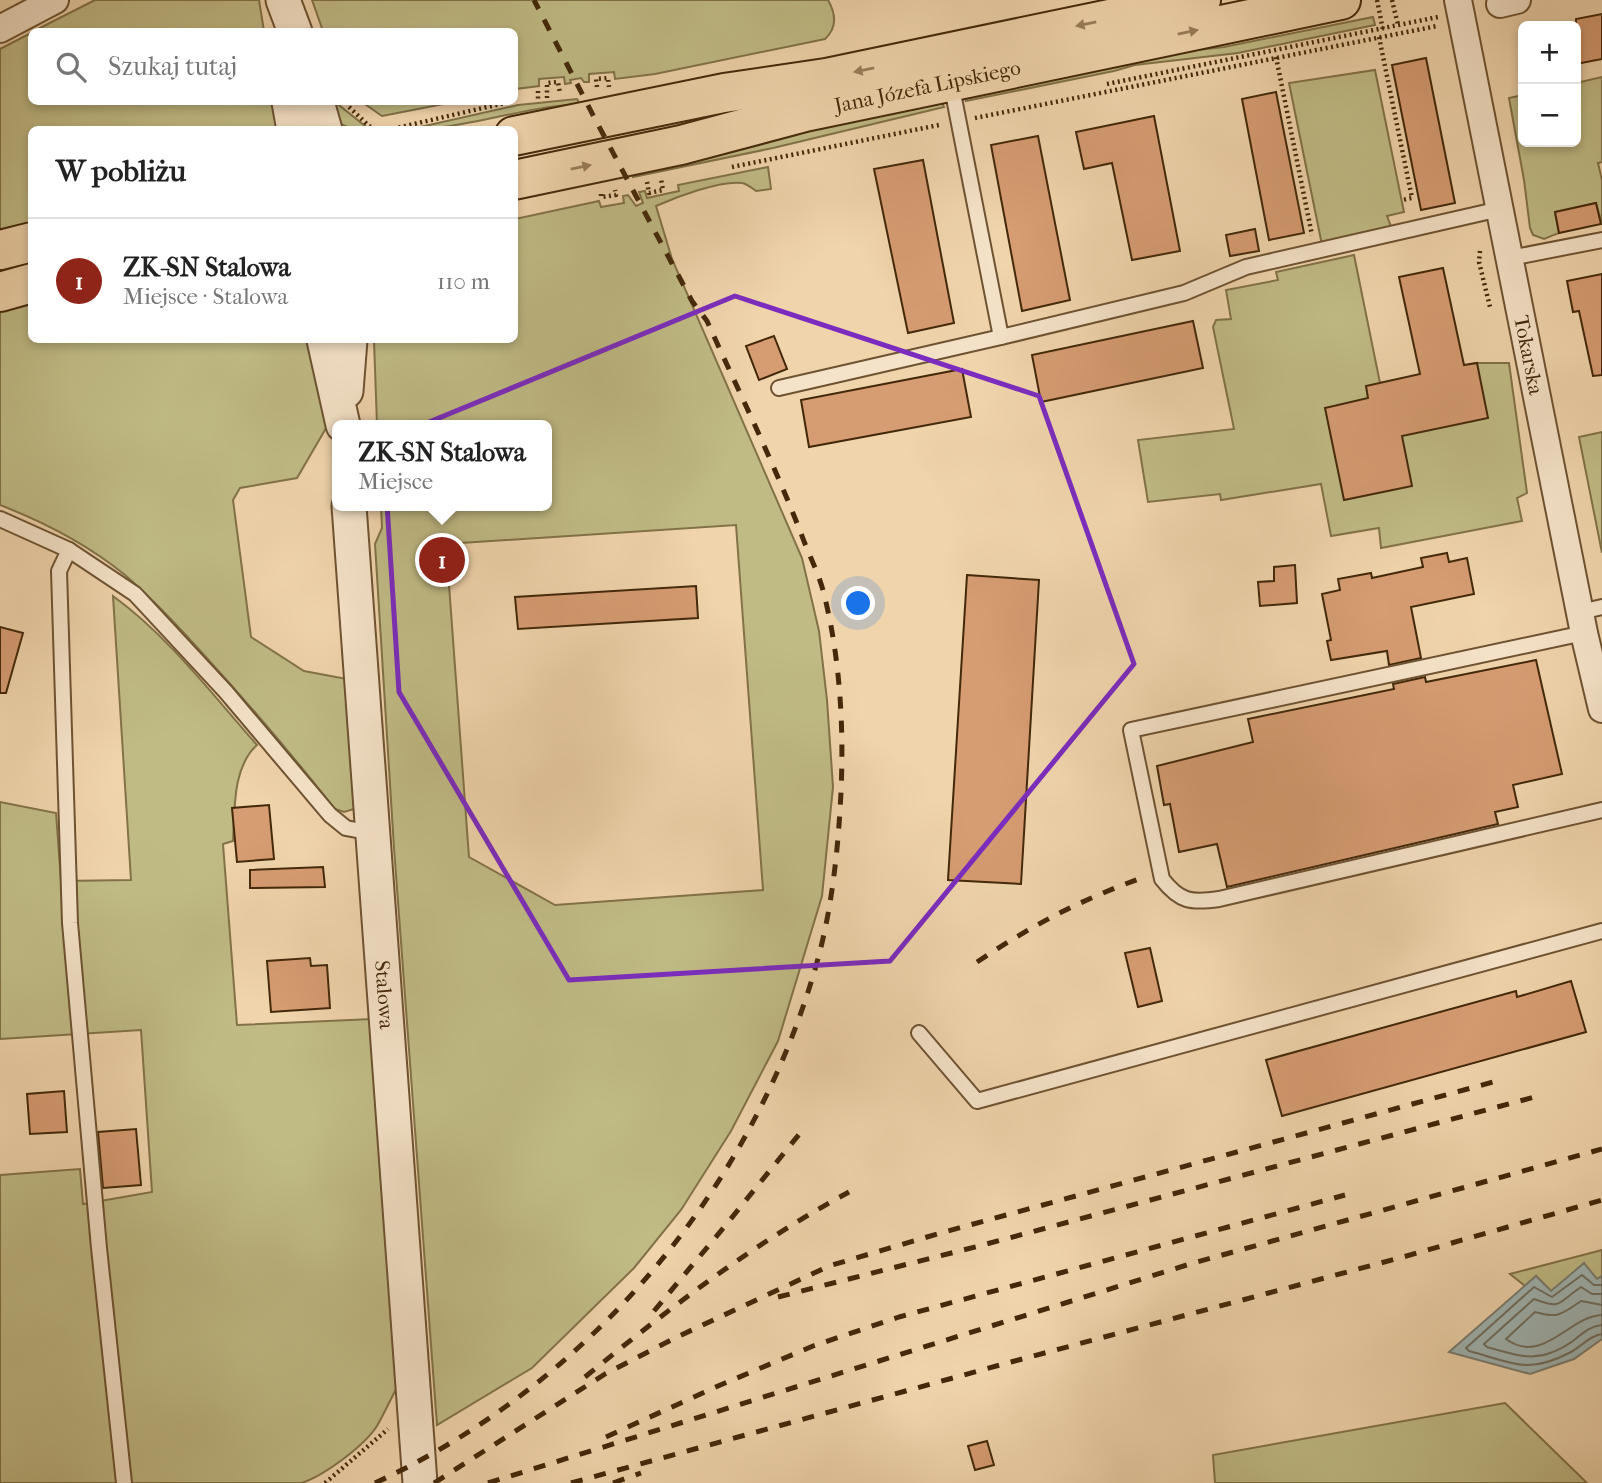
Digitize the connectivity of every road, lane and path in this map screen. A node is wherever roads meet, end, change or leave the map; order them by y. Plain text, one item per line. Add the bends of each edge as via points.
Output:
1 (55, 0) edge
2 (275, 0) edge
3 (283, 0) edge
4 (1201, 0) edge
5 (1341, 0) edge
6 (1377, 0) edge
7 (1392, 0) edge
8 (1458, 0) edge
9 (1398, 25) dead end
10 (278, 28) edge
11 (294, 28) edge
12 (0, 29) edge
13 (1447, 30) dead end
14 (1382, 36) junction
15 (1276, 57) junction
16 (947, 68) junction
17 (538, 91) dead end
18 (538, 99) dead end
19 (289, 105) edge
20 (318, 105) edge
21 (347, 105) edge
22 (497, 105) edge
23 (960, 121) junction
24 (292, 126) edge
25 (324, 126) edge
26 (369, 126) edge
27 (405, 126) edge
28 (518, 135) edge
29 (719, 170) dead end
30 (518, 179) edge
31 (1402, 200) dead end
32 (1500, 209) junction
33 (1602, 240) edge
34 (28, 243) edge
35 (0, 250) edge
36 (1315, 251) junction
37 (1510, 258) junction
38 (28, 284) edge
39 (0, 292) edge
40 (1001, 337) junction
41 (325, 343) edge
42 (350, 343) edge
43 (779, 388) dead end
44 (342, 420) edge
45 (343, 420) edge
46 (349, 511) edge
47 (0, 519) edge
48 (69, 550) junction
49 (1589, 617) edge
50 (1602, 709) edge
51 (1602, 810) edge
52 (372, 833) junction
53 (1602, 931) edge
54 (919, 1033) dead end
55 (413, 1403) junction
56 (124, 1483) edge
57 (325, 1483) edge
58 (420, 1483) edge

1 - 12 street
2 - 10 street
3 - 11 street
4 -> 16 main road, Jana Józefa Lipskiego
16 -> 5 main road, Jana Józefa Lipskiego
6 - 14 path
7 - 9 path
8 - 32 street, Tokarska
13 - 14 path via 1436,25
14 - 15 path
14 - 31 path via 1412,198
15 - 23 path
15 - 36 path
16 - 23 lane
16 -> 28 main road, Jana Józefa Lipskiego via 826,78 685,100
30 -> 16 main road, Jana Józefa Lipskiego via 681,145
17 - 18 path
19 - 24 street
20 - 25 street
21 - 26 path
22 - 27 path
23 - 29 path
23 - 40 lane
32 - 36 lane
32 - 37 street, Tokarska
33 - 37 lane
34 - 35 main road
36 - 40 lane via 1246,267 1184,293
37 - 49 street, Tokarska
38 - 39 main road
40 - 43 lane
41 - 44 street
42 - 45 street
46 - 52 street, Stalowa
47 - 48 lane
48 - 52 lane via 135,594 337,822
48 - 56 lane via 60,571 70,923
49 - 50 street, Tokarska
49 - 51 lane via 1131,730 1163,879 1174,894 1195,902
52 - 55 street, Stalowa
53 - 54 lane via 977,1101
55 - 57 path
55 - 58 street, Stalowa

